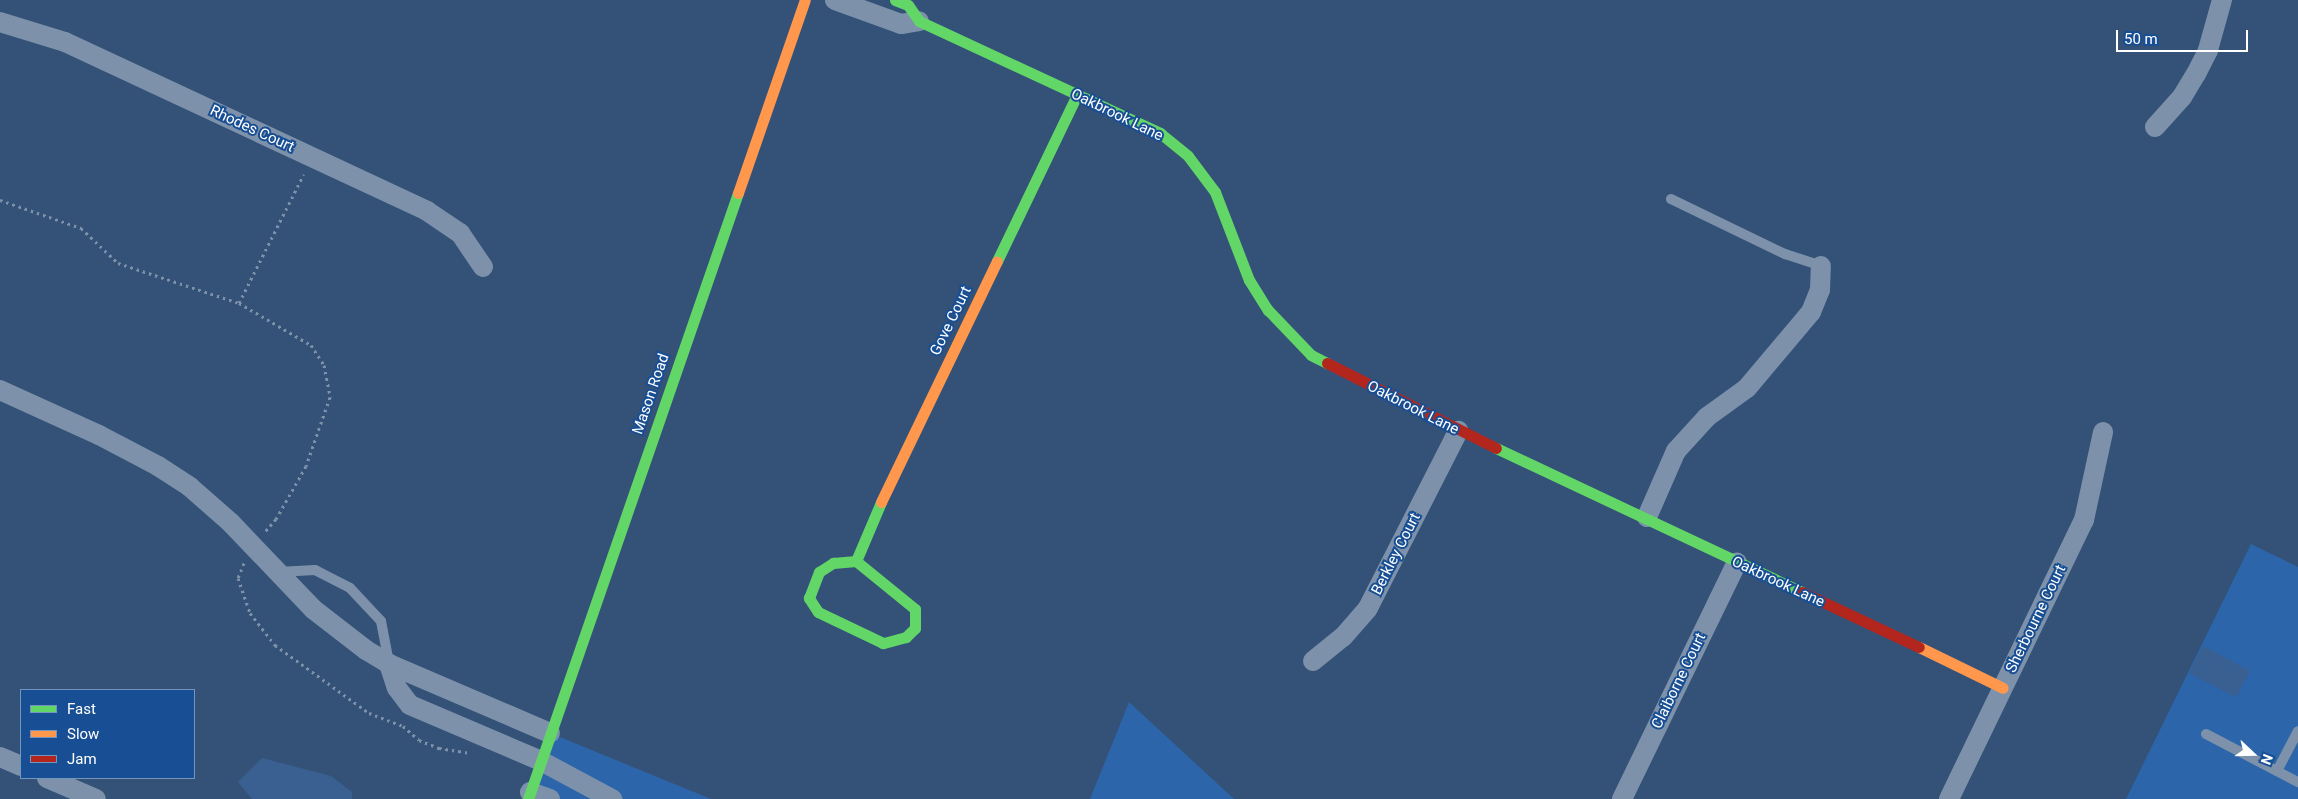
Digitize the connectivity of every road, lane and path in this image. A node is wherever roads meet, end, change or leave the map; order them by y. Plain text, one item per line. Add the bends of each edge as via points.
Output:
1 (805, 0) edge
2 (835, 0) edge
3 (895, 0) edge
4 (2222, 0) edge
5 (919, 21) junction
6 (0, 22) edge
7 (1077, 94) junction
8 (2155, 127) dead end
9 (312, 158) junction
10 (1671, 199) dead end
11 (0, 200) edge
12 (1821, 266) joint
13 (484, 267) dead end
14 (239, 303) junction
15 (0, 390) edge
16 (1458, 431) junction
17 (2103, 432) dead end
18 (1647, 517) junction
19 (253, 546) junction
20 (856, 561) junction
21 (1737, 562) junction
22 (278, 572) junction
23 (1313, 661) dead end
24 (389, 664) junction
25 (2003, 688) junction
26 (2298, 731) edge
27 (550, 733) junction
28 (2206, 734) dead end
29 (473, 753) dead end
30 (0, 757) edge
31 (541, 761) junction
32 (20, 766) edge
33 (2277, 771) junction
34 (49, 779) edge
35 (2298, 782) edge
36 (529, 795) edge
37 (96, 799) edge
38 (550, 799) edge
39 (612, 799) edge
40 (1622, 799) edge
41 (1949, 799) edge

1 - 27 street, Mason Road
2 - 5 street, Oakbrook Lane via 901,24
3 - 5 street, Oakbrook Lane via 908,5
4 - 8 street via 2208,50 2196,74 2182,97
5 - 7 street, Oakbrook Lane
6 - 9 street, Rhodes Court via 65,42
7 - 16 street, Oakbrook Lane via 1160,133 1188,156 1214,192 1250,280 1268,310 1310,355
7 - 20 street, Gove Court via 866,533
9 - 13 street, Rhodes Court via 450,225 468,243
9 - 14 path
10 - 12 lane via 1785,254
11 - 14 path via 81,228 118,263
12 - 18 street via 1820,290 1811,312 1747,388 1707,417 1676,451
14 - 19 path via 311,346 324,365 330,397 306,466 276,519
15 - 19 street via 158,466 190,488
16 - 18 street, Oakbrook Lane
16 - 23 street, Berkley Court via 1368,608 1343,638
17 - 25 street, Sherbourne Court via 2084,520
18 - 21 street, Oakbrook Lane
19 - 22 street
19 - 29 path via 238,578 250,612 275,645 369,713 404,726 419,740 439,748
20 - 20 street via 915,609 915,628 906,637 883,643 818,612 809,598 819,572 833,563
21 - 25 street, Oakbrook Lane
21 - 40 street, Claiborne Court
22 - 24 street via 344,635
22 - 24 lane via 315,570 350,588 381,621
24 - 27 street
24 - 31 street via 397,688 410,705
25 - 41 street, Sherbourne Court
26 - 33 lane
27 - 31 street, Mason Road
28 - 33 lane
30 - 32 street
31 - 36 street, Mason Road
31 - 39 street
33 - 35 lane
34 - 37 street
36 - 38 street

